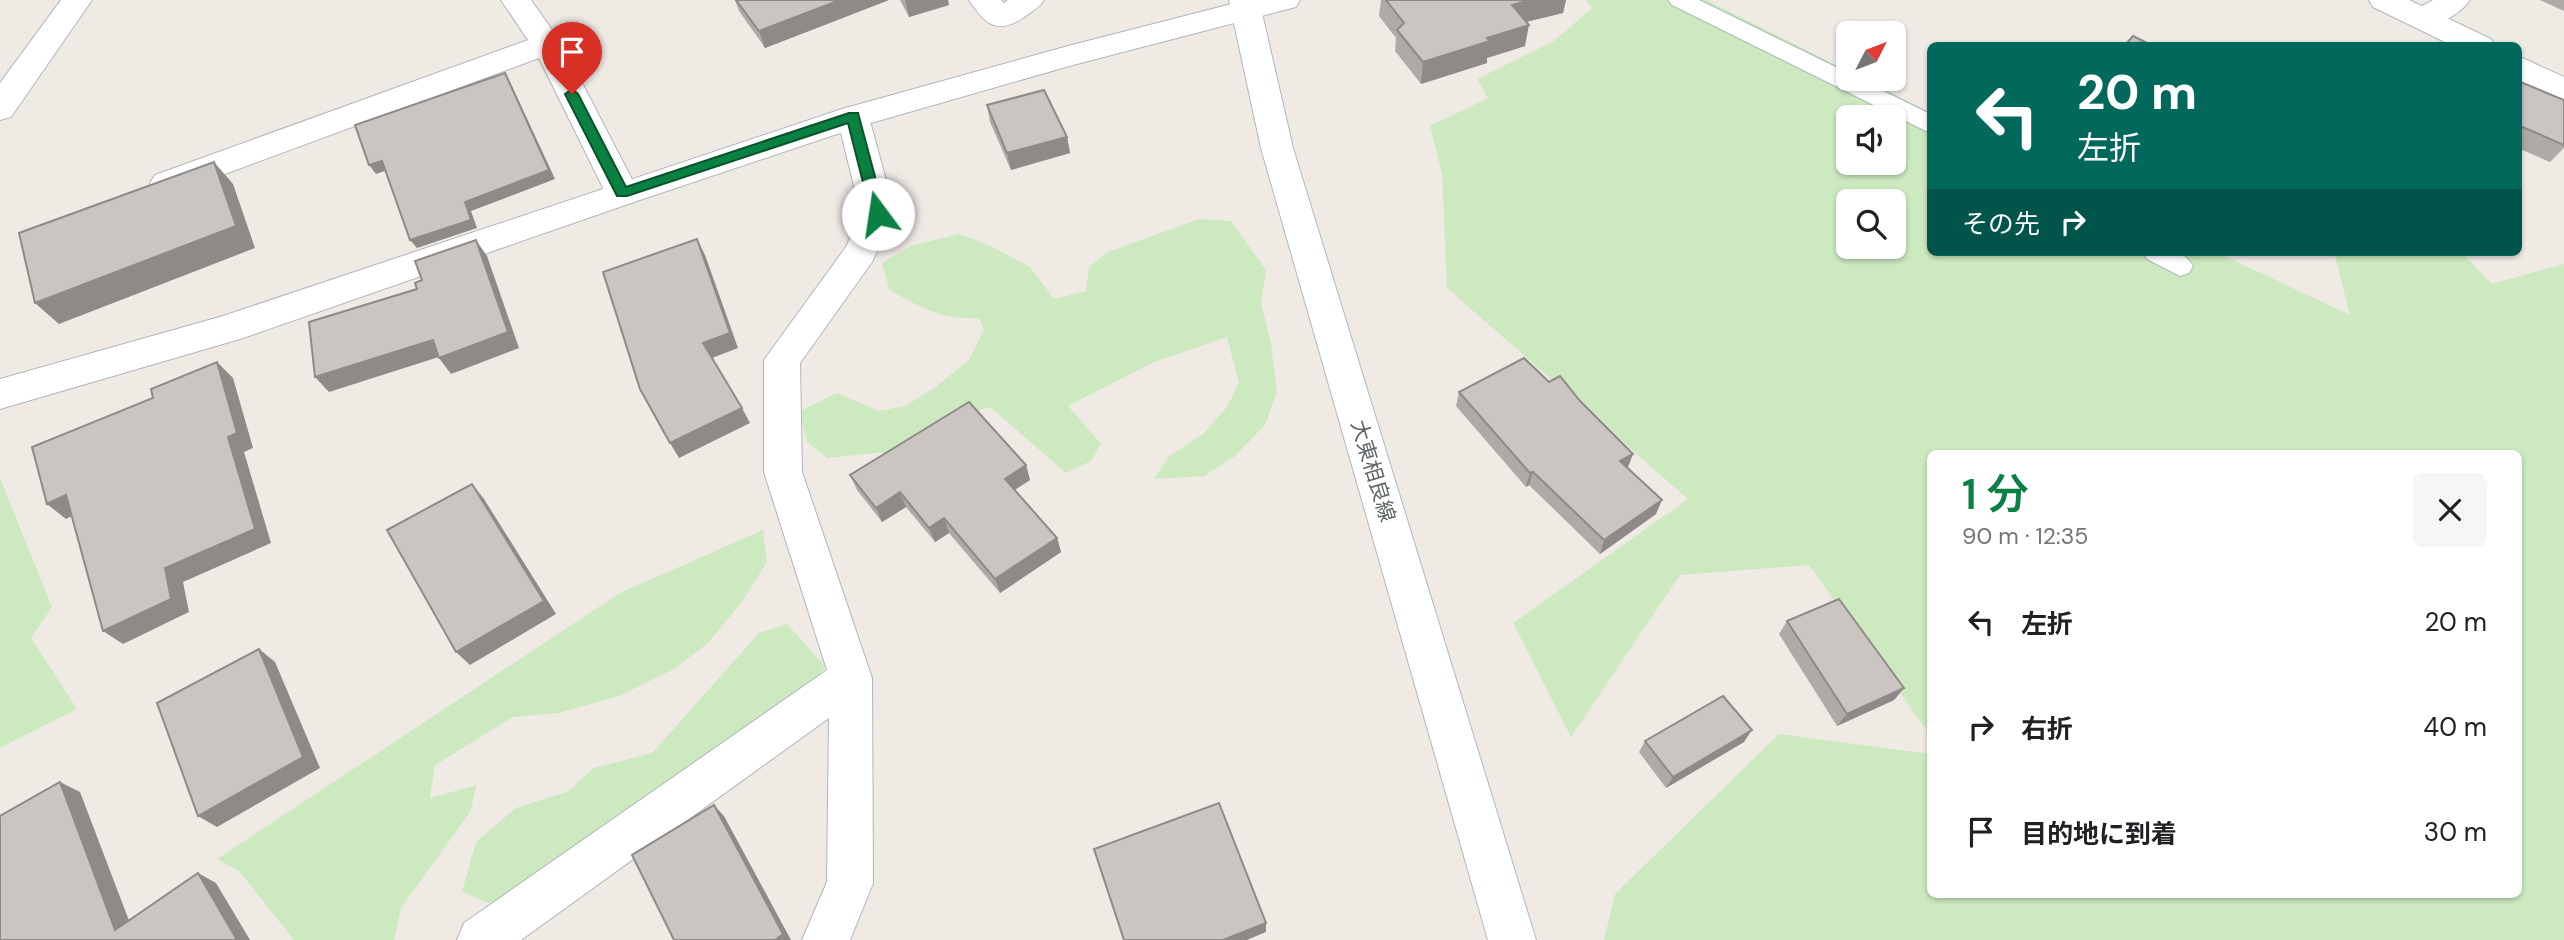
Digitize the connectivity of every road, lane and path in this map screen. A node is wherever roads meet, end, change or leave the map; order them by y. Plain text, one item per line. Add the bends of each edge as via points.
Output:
1 (77, 0) edge
2 (516, 0) edge
3 (984, 0) edge
4 (1029, 0) edge
5 (1285, 0) edge
6 (1680, 0) edge
7 (2384, 0) edge
8 (2455, 0) edge
9 (1245, 6) edge
10 (2424, 18) junction
11 (2472, 42) edge
12 (547, 44) junction
13 (2522, 68) edge
14 (2564, 92) edge
15 (0, 109) edge
16 (853, 117) junction
17 (1927, 123) edge
18 (622, 193) junction
19 (135, 194) edge
20 (2163, 256) edge
21 (2180, 266) dead end
22 (0, 394) edge
23 (850, 678) junction
24 (481, 940) edge
25 (826, 940) edge
26 (1512, 940) edge

1 - 15 street
2 - 12 street
3 - 4 street via 1001,18
5 - 9 street
6 - 17 lane
7 - 10 street
8 - 10 street
9 - 16 street
9 - 26 street, 大東相良線 via 1277,148
10 - 11 street
12 - 18 street
12 - 19 street
13 - 14 street
16 - 18 street
16 - 23 street via 878,214 860,253 782,360 783,472
18 - 22 street via 227,329
20 - 21 lane
23 - 24 street
23 - 25 street via 850,883

